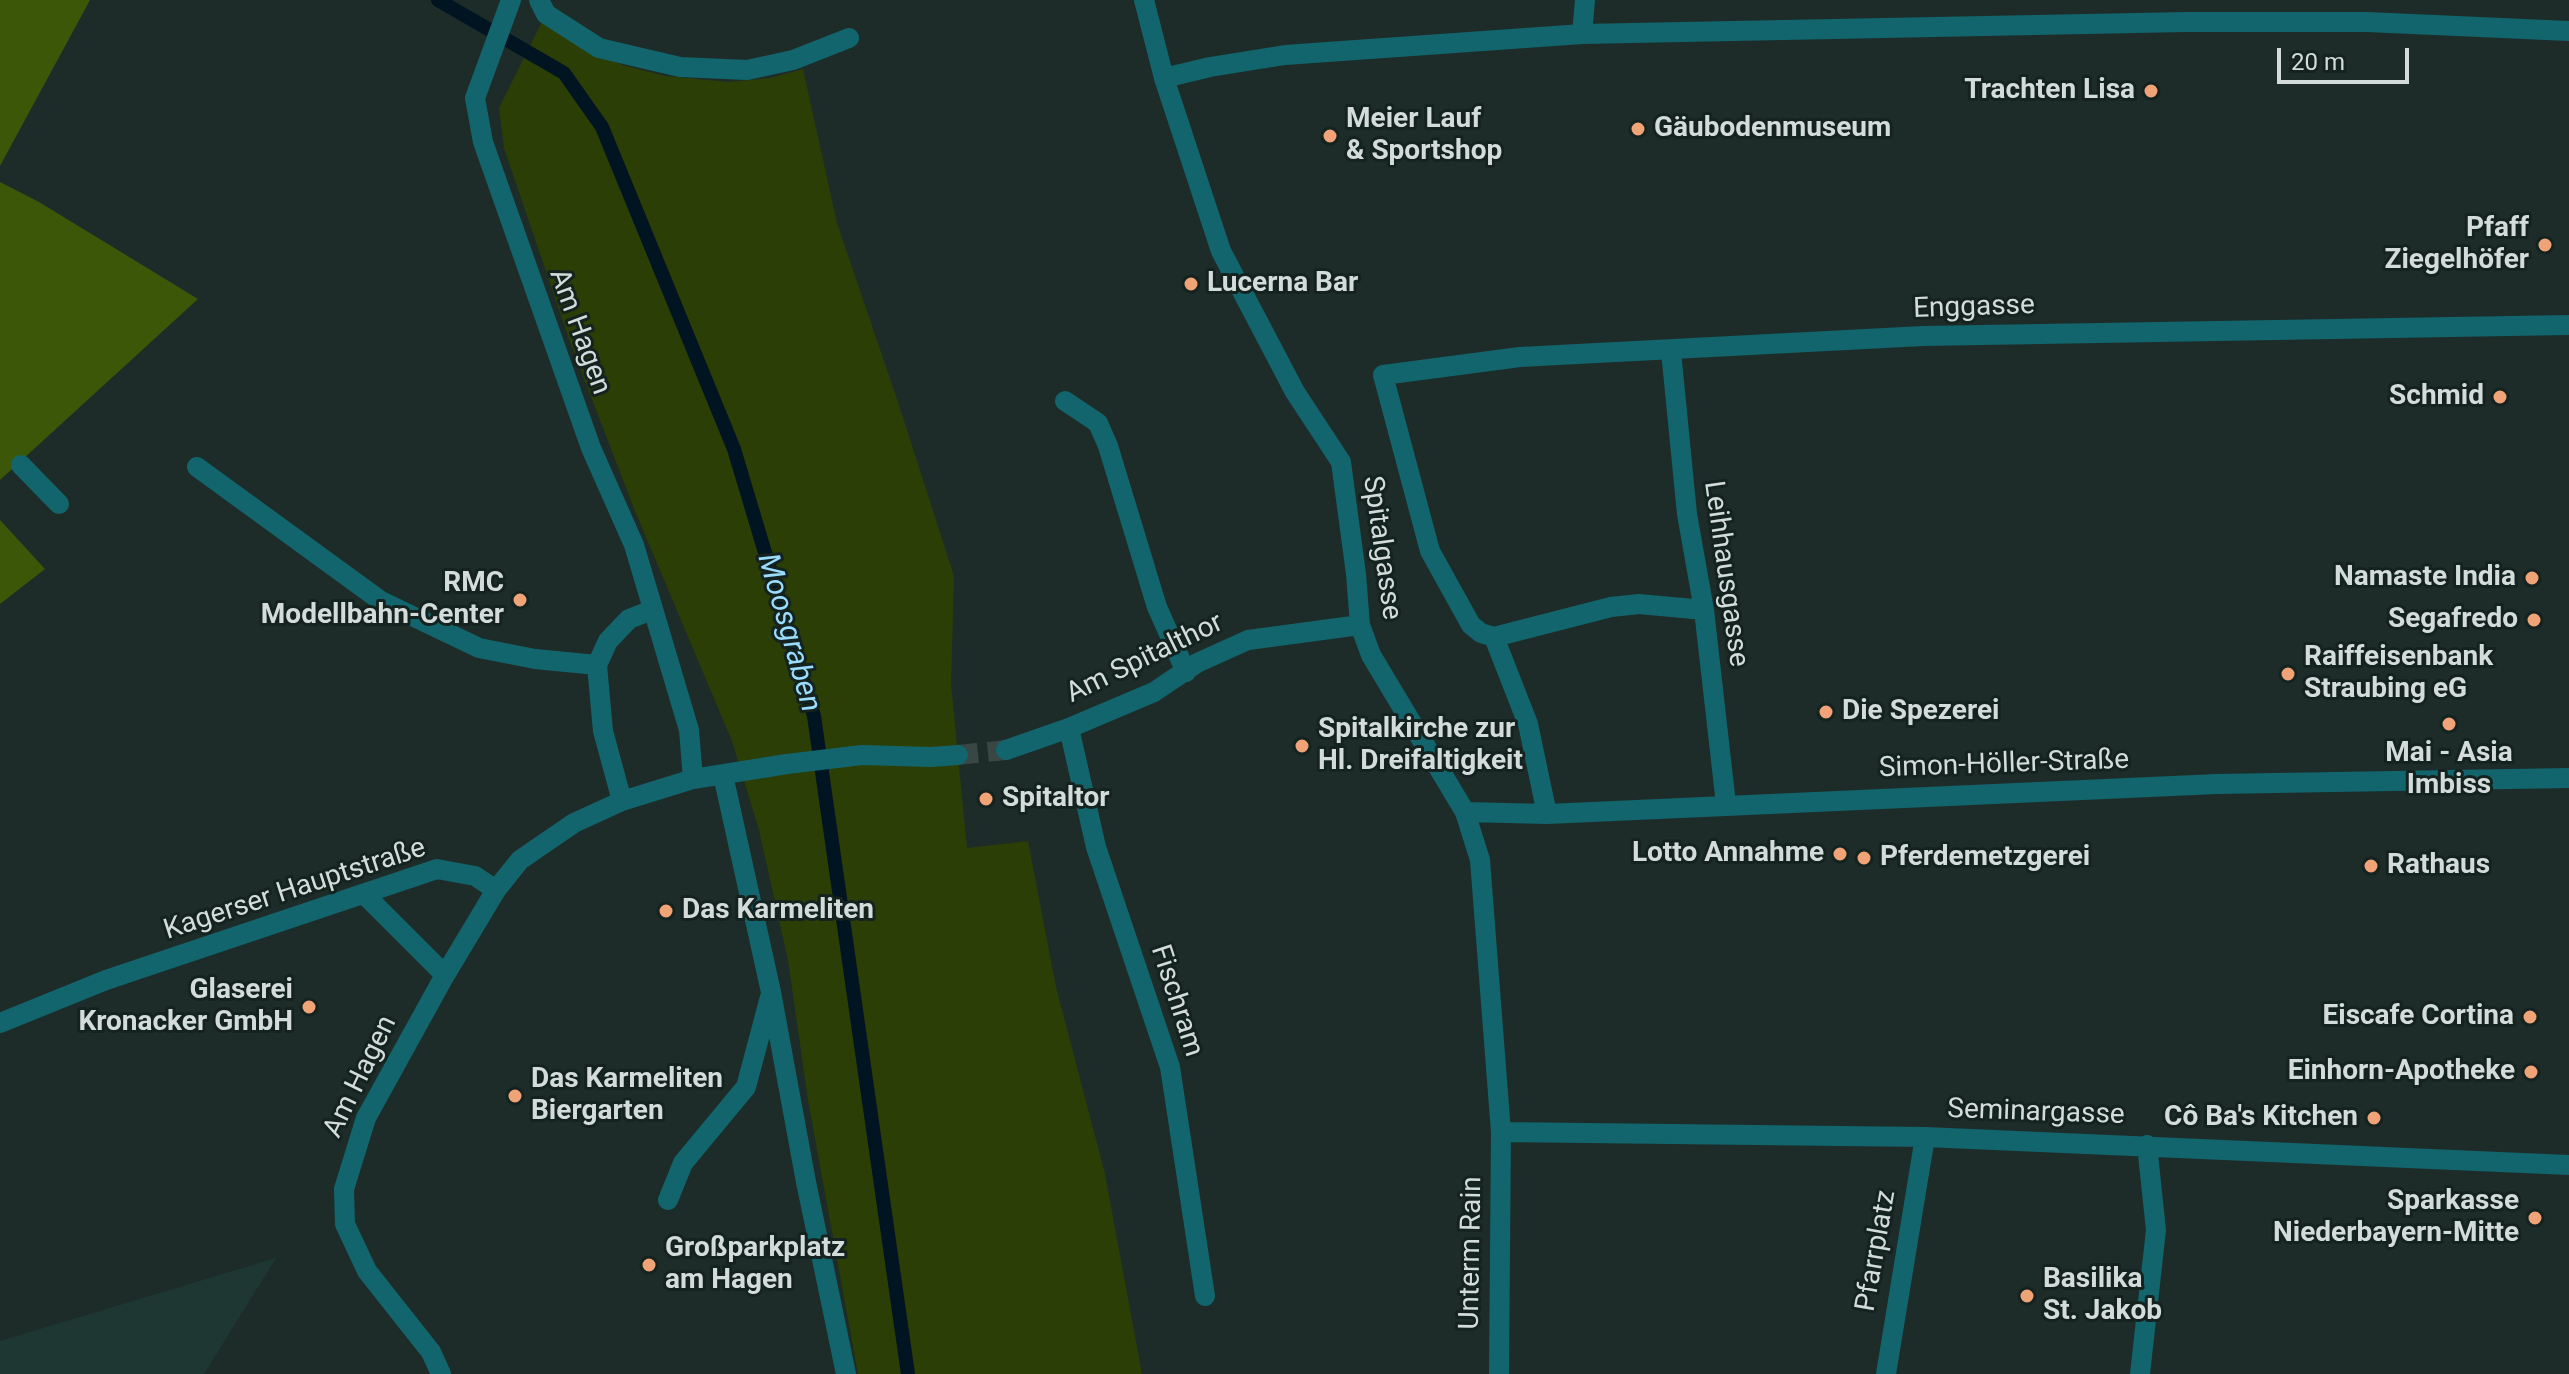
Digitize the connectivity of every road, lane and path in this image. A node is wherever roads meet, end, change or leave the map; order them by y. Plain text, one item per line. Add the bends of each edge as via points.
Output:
1 (539, 0) edge
2 (1144, 0) edge
3 (1585, 0) edge
4 (509, 9) edge
5 (2569, 31) edge
6 (1582, 34) junction
7 (849, 38) dead end
8 (1164, 78) junction
9 (2569, 325) edge
10 (1671, 351) junction
11 (1065, 401) dead end
12 (21, 465) dead end
13 (197, 467) dead end
14 (59, 504) dead end
15 (652, 610) junction
16 (1704, 610) junction
17 (1360, 625) junction
18 (1494, 637) junction
19 (597, 665) junction
20 (1186, 672) junction
21 (1069, 728) junction
22 (1006, 750) tunnel mouth
23 (958, 755) tunnel mouth
24 (723, 775) junction
25 (2569, 778) edge
26 (693, 779) junction
27 (622, 801) junction
28 (1726, 804) junction
29 (1465, 812) junction
30 (1547, 814) junction
31 (496, 890) junction
32 (364, 894) junction
33 (445, 975) junction
34 (771, 992) junction
35 (0, 1023) edge
36 (1501, 1132) junction
37 (1925, 1137) junction
38 (2147, 1145) junction
39 (2569, 1165) edge
40 (668, 1200) dead end
41 (1205, 1296) dead end
42 (441, 1374) edge
43 (846, 1374) edge
44 (1499, 1374) edge
45 (1886, 1374) edge
46 (2140, 1374) edge

1 - 7 street via 546,14 599,48 680,67 747,70 793,60
2 - 8 street, Spitalgasse
3 - 6 street
4 - 15 street, Am Hagen via 475,98 483,142 591,448 634,545
5 - 6 street via 2367,22 2186,22
6 - 8 street via 1285,55
8 - 17 street, Spitalgasse via 1221,251 1295,392 1341,462
9 - 10 street, Enggasse via 1923,336
10 - 16 street, Leihhausgasse via 1687,514
10 - 18 street, Enggasse via 1520,357 1383,375 1430,551 1471,625
11 - 20 street via 1098,423 1157,607
12 - 14 street
13 - 19 street via 381,601 479,648
15 - 19 street via 629,619 608,641
15 - 26 street, Am Hagen via 689,730
16 - 18 street via 1611,607
16 - 28 street, Leihhausgasse
17 - 20 street, Am Spitalthor via 1248,640
17 - 29 street, Spitalgasse via 1371,655
18 - 30 street via 1528,724
19 - 27 street via 603,731
20 - 21 street, Am Spitalthor via 1154,692
21 - 22 street, Am Spitalthor
21 - 41 street, Fischram via 1096,847 1170,1067
23 - 24 street via 862,755
24 - 26 street
24 - 34 street
25 - 28 street, Simon-Höller-Straße via 2217,784
26 - 27 street
27 - 31 street via 574,823 520,860
28 - 30 street, Simon-Höller-Straße
29 - 30 street, Simon-Höller-Straße
29 - 36 street, Spitalgasse via 1480,860
31 - 32 street, Kagerser Hauptstraße via 475,876 437,869
31 - 33 street, Am Hagen
32 - 33 street
32 - 35 street, Kagerser Hauptstraße via 106,980
33 - 42 street, Am Hagen via 366,1118 344,1189 345,1224 367,1271 431,1352
34 - 40 street via 746,1087 683,1163
34 - 43 street
36 - 37 street, Seminargasse
36 - 44 street, Unterm Rain
37 - 38 street, Seminargasse
37 - 45 street, Pfarrplatz
38 - 39 street, Seminargasse
38 - 46 street via 2156,1230

